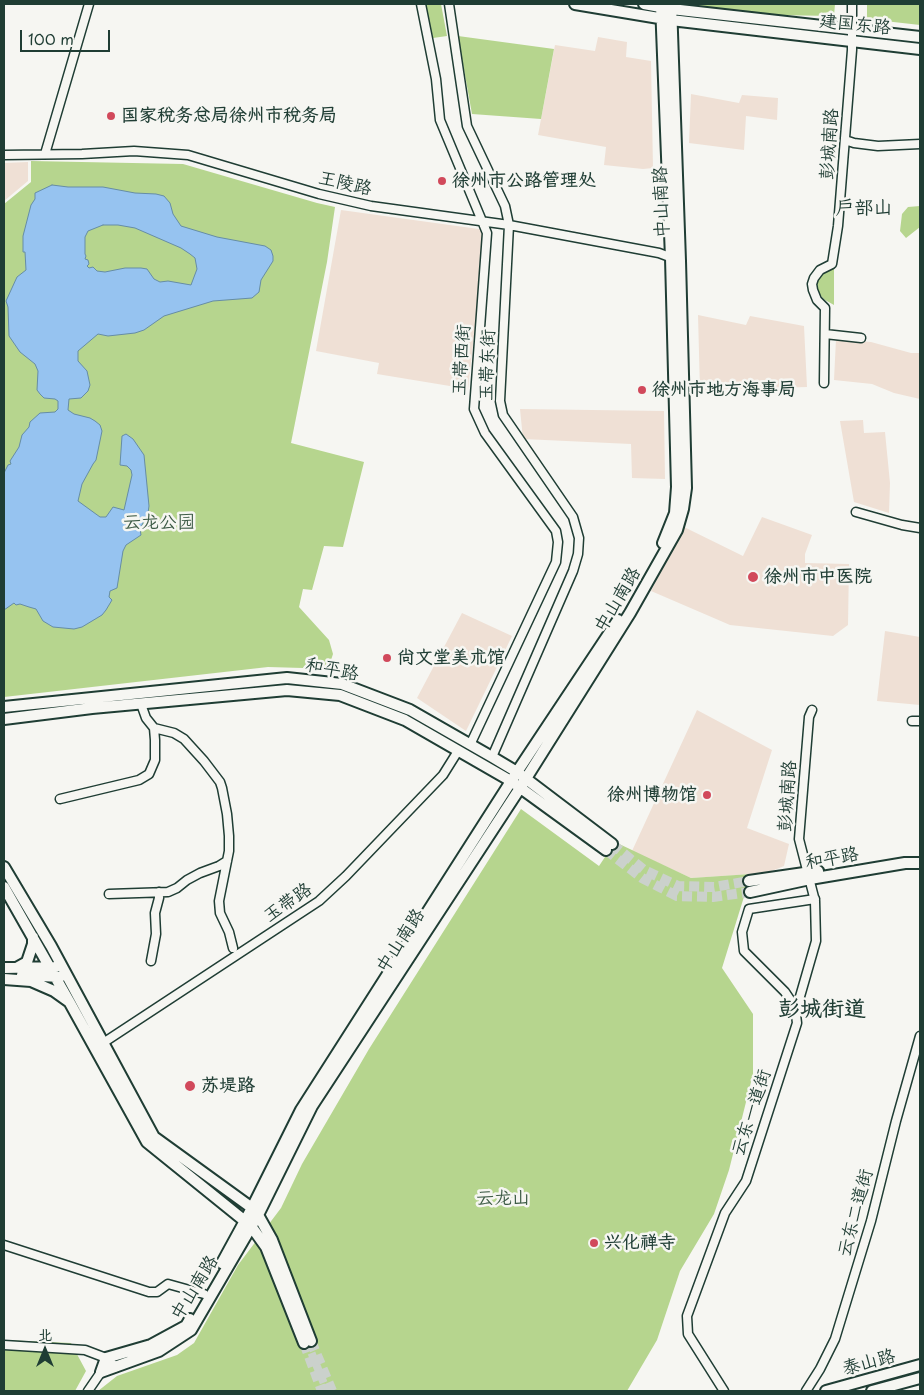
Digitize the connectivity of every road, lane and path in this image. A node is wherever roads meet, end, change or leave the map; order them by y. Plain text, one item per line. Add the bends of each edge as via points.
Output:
1 (89, 4) edge
2 (420, 4) edge
3 (449, 4) edge
4 (574, 4) edge
5 (644, 4) edge
6 (852, 4) edge
7 (667, 11) edge
8 (852, 29) junction
9 (920, 37) edge
10 (852, 41) junction
11 (920, 48) edge
12 (845, 140) junction
13 (920, 144) edge
14 (45, 154) junction
15 (4, 155) edge
16 (486, 222) junction
17 (506, 225) junction
18 (676, 259) junction
19 (825, 334) junction
20 (861, 338) dead end
21 (824, 383) dead end
22 (856, 512) dead end
23 (920, 528) edge
24 (142, 704) junction
25 (4, 707) edge
26 (812, 710) dead end
27 (4, 719) edge
28 (154, 728) junction
29 (470, 745) junction
30 (458, 751) junction
31 (492, 757) junction
32 (514, 777) junction
33 (523, 784) junction
34 (60, 799) dead end
35 (609, 847) tunnel mouth
36 (920, 856) edge
37 (227, 861) junction
38 (920, 863) edge
39 (4, 867) edge
40 (809, 876) junction
41 (749, 881) tunnel mouth
42 (4, 887) edge
43 (159, 892) junction
44 (750, 892) tunnel mouth
45 (109, 894) dead end
46 (815, 899) junction
47 (33, 937) junction
48 (233, 948) dead end
49 (151, 961) dead end
50 (9, 968) edge
51 (53, 972) junction
52 (64, 972) junction
53 (4, 974) edge
54 (4, 979) edge
55 (799, 1000) dead end
56 (70, 1003) junction
57 (920, 1036) edge
58 (102, 1048) junction
59 (110, 1064) junction
60 (255, 1211) junction
61 (248, 1223) junction
62 (4, 1245) edge
63 (204, 1294) junction
64 (4, 1345) edge
65 (106, 1358) junction
66 (920, 1366) edge
67 (116, 1367) junction
68 (101, 1372) junction
69 (920, 1378) edge
70 (88, 1391) edge
71 (724, 1391) edge
72 (806, 1391) edge
73 (826, 1391) edge
74 (872, 1391) edge

1 - 14 street
2 - 16 street, 玉带西街 via 436,79 440,120
3 - 17 street, 玉带东街 via 467,126 505,206
4 - 7 main road
5 - 7 main road
6 - 8 street, 彭城南路
7 - 8 main road, 建国东路
7 - 10 main road, 建国东路
7 - 18 main road, 中山南路
8 - 9 main road, 建国东路
8 - 10 street, 彭城南路
10 - 11 main road, 建国东路
10 - 12 street, 彭城南路
12 - 13 street via 878,146
12 - 19 street, 彭城南路 via 832,264 820,270 812,284 817,300 825,308
14 - 15 street, 王陵路
14 - 16 street, 王陵路 via 134,151 188,155 371,206
16 - 17 street, 王陵路
16 - 29 street, 玉带西街 via 474,409 485,433 556,531 558,553
17 - 18 street, 王陵路 via 659,253
17 - 31 street, 玉带东街 via 500,401 503,415 573,517 579,538 573,571
18 - 32 main road, 中山南路 via 675,513 666,538 624,610
18 - 33 main road, 中山南路 via 686,488 677,530
19 - 20 street
19 - 21 street, 彭城南路
22 - 23 street
24 - 27 main road, 和平路
24 - 28 street via 146,718
24 - 30 main road, 和平路 via 287,690 340,695 405,720
25 - 29 main road, 和平路 via 287,678 342,684 410,710
26 - 40 street, 彭城南路 via 799,839
28 - 34 street via 155,760 149,774 139,780
28 - 37 street via 184,739 220,782 228,821
29 - 31 main road, 和平路
30 - 32 main road, 和平路
30 - 58 street, 玉带路 via 443,775 319,901
31 - 32 main road, 和平路
32 - 33 main road, 和平路
32 - 60 main road, 中山南路 via 301,1110
33 - 35 main road, 和平路
33 - 60 main road, 中山南路 via 312,1106
36 - 40 main road, 和平路 via 904,856
37 - 43 street via 177,888
37 - 48 street via 219,901
38 - 40 main road, 和平路
39 - 52 main road
40 - 41 main road, 和平路
40 - 44 main road, 和平路
40 - 46 street, 彭城南路
42 - 47 main road
43 - 45 street
43 - 49 street
46 - 55 street, 彭城南路 via 816,941
46 - 71 street, 云东一道街 via 749,910 742,932 744,951 785,992 795,1007 797,1022 746,1181 724,1213 687,1316 688,1334
47 - 50 main road via 28,962
47 - 51 main road
50 - 51 main road
51 - 52 main road
51 - 53 main road
51 - 56 main road
52 - 58 main road
54 - 56 main road via 31,981 54,991
56 - 58 main road
57 - 72 street, 云东二道街 via 836,1339
58 - 59 main road
59 - 60 main road via 154,1137
59 - 61 main road via 147,1142
60 - 61 main road, 中山南路
60 - 61 main road via 272,1240 307,1342 266,1246
61 - 63 main road, 中山南路
61 - 67 main road, 中山南路 via 191,1330 159,1351
62 - 63 street via 149,1292 157,1292 168,1284
63 - 65 main road, 中山南路 via 186,1326 151,1345
64 - 65 street via 85,1350
65 - 67 street
65 - 68 main road
66 - 73 main road, 泰山路
67 - 68 main road, 中山南路
68 - 70 street
69 - 74 main road, 泰山路

